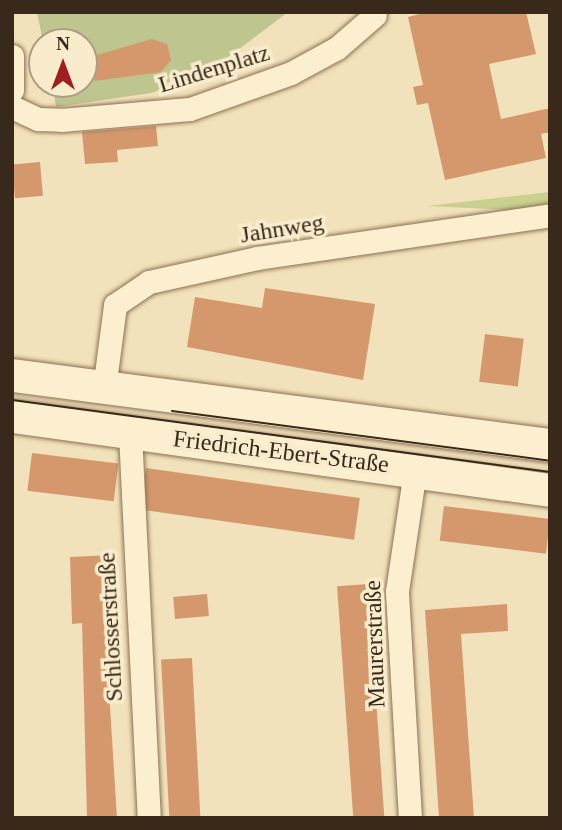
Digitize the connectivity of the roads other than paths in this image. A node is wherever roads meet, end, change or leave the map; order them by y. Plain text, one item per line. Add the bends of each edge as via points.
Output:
1 (375, 15) dead end
2 (12, 56) edge
3 (12, 90) edge
4 (12, 107) edge
5 (550, 215) edge
6 (12, 375) edge
7 (104, 389) junction
8 (12, 416) edge
9 (130, 433) junction
10 (550, 445) edge
11 (415, 470) junction
12 (550, 490) edge
13 (149, 818) edge
14 (410, 818) edge

1 - 4 street, Lindenplatz via 337,48 291,72 190,109 61,120 38,119
2 - 3 street
5 - 7 street, Jahnweg via 257,258 149,282 115,305
6 - 7 main road, Friedrich-Ebert-Straße
7 - 10 main road, Friedrich-Ebert-Straße
8 - 9 main road, Friedrich-Ebert-Straße
9 - 11 main road, Friedrich-Ebert-Straße
9 - 13 street, Schlosserstraße
11 - 12 main road, Friedrich-Ebert-Straße
11 - 14 street, Maurerstraße via 397,590

